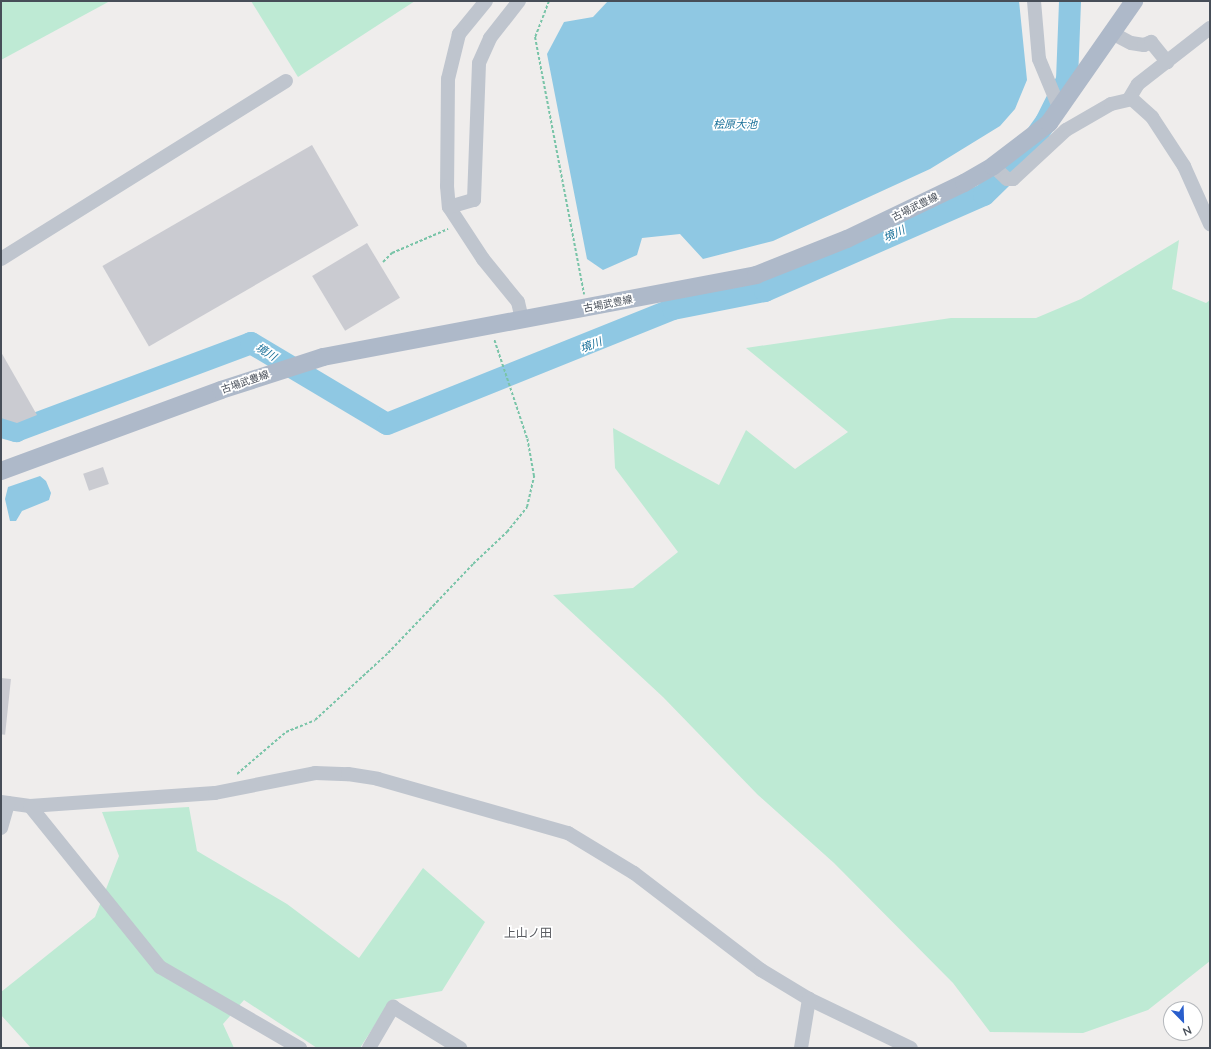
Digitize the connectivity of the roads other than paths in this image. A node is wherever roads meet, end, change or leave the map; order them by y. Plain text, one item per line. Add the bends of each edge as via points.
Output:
1 (486, 1) edge
2 (519, 1) edge
3 (1034, 1) edge
4 (1134, 1) edge
5 (1210, 28) edge
6 (1112, 33) junction
7 (1167, 62) junction
8 (286, 81) dead end
9 (1129, 99) junction
10 (1059, 107) junction
11 (993, 166) junction
12 (449, 207) junction
13 (1210, 224) edge
14 (1, 259) edge
15 (522, 320) junction
16 (1, 471) edge
17 (5, 803) edge
18 (30, 806) junction
19 (1, 828) edge
20 (810, 999) junction
21 (300, 1048) edge
22 (369, 1048) edge
23 (460, 1048) edge
24 (801, 1048) edge
25 (911, 1048) edge

1 - 12 street via 459,34 448,79
2 - 12 street via 490,38 478,63 474,200
3 - 10 street via 1039,59
4 - 6 main road, 古場武豊線
5 - 7 street
6 - 7 street via 1132,43 1144,45 1151,42
6 - 10 main road, 古場武豊線
7 - 9 street via 1138,84
8 - 14 street
9 - 11 street via 1111,104 1066,130 1014,179 1007,179
9 - 13 street via 1144,108 1184,166
10 - 11 main road, 古場武豊線 via 1049,123
11 - 15 main road, 古場武豊線 via 847,240 756,275
12 - 15 street via 518,302
15 - 16 main road, 古場武豊線 via 323,357 278,370
17 - 18 street
17 - 19 street
18 - 20 street via 215,793 315,773 348,774 378,779 568,833 603,852 760,970
18 - 21 street via 160,967
20 - 24 street
20 - 25 street
22 - 23 street via 394,1007

